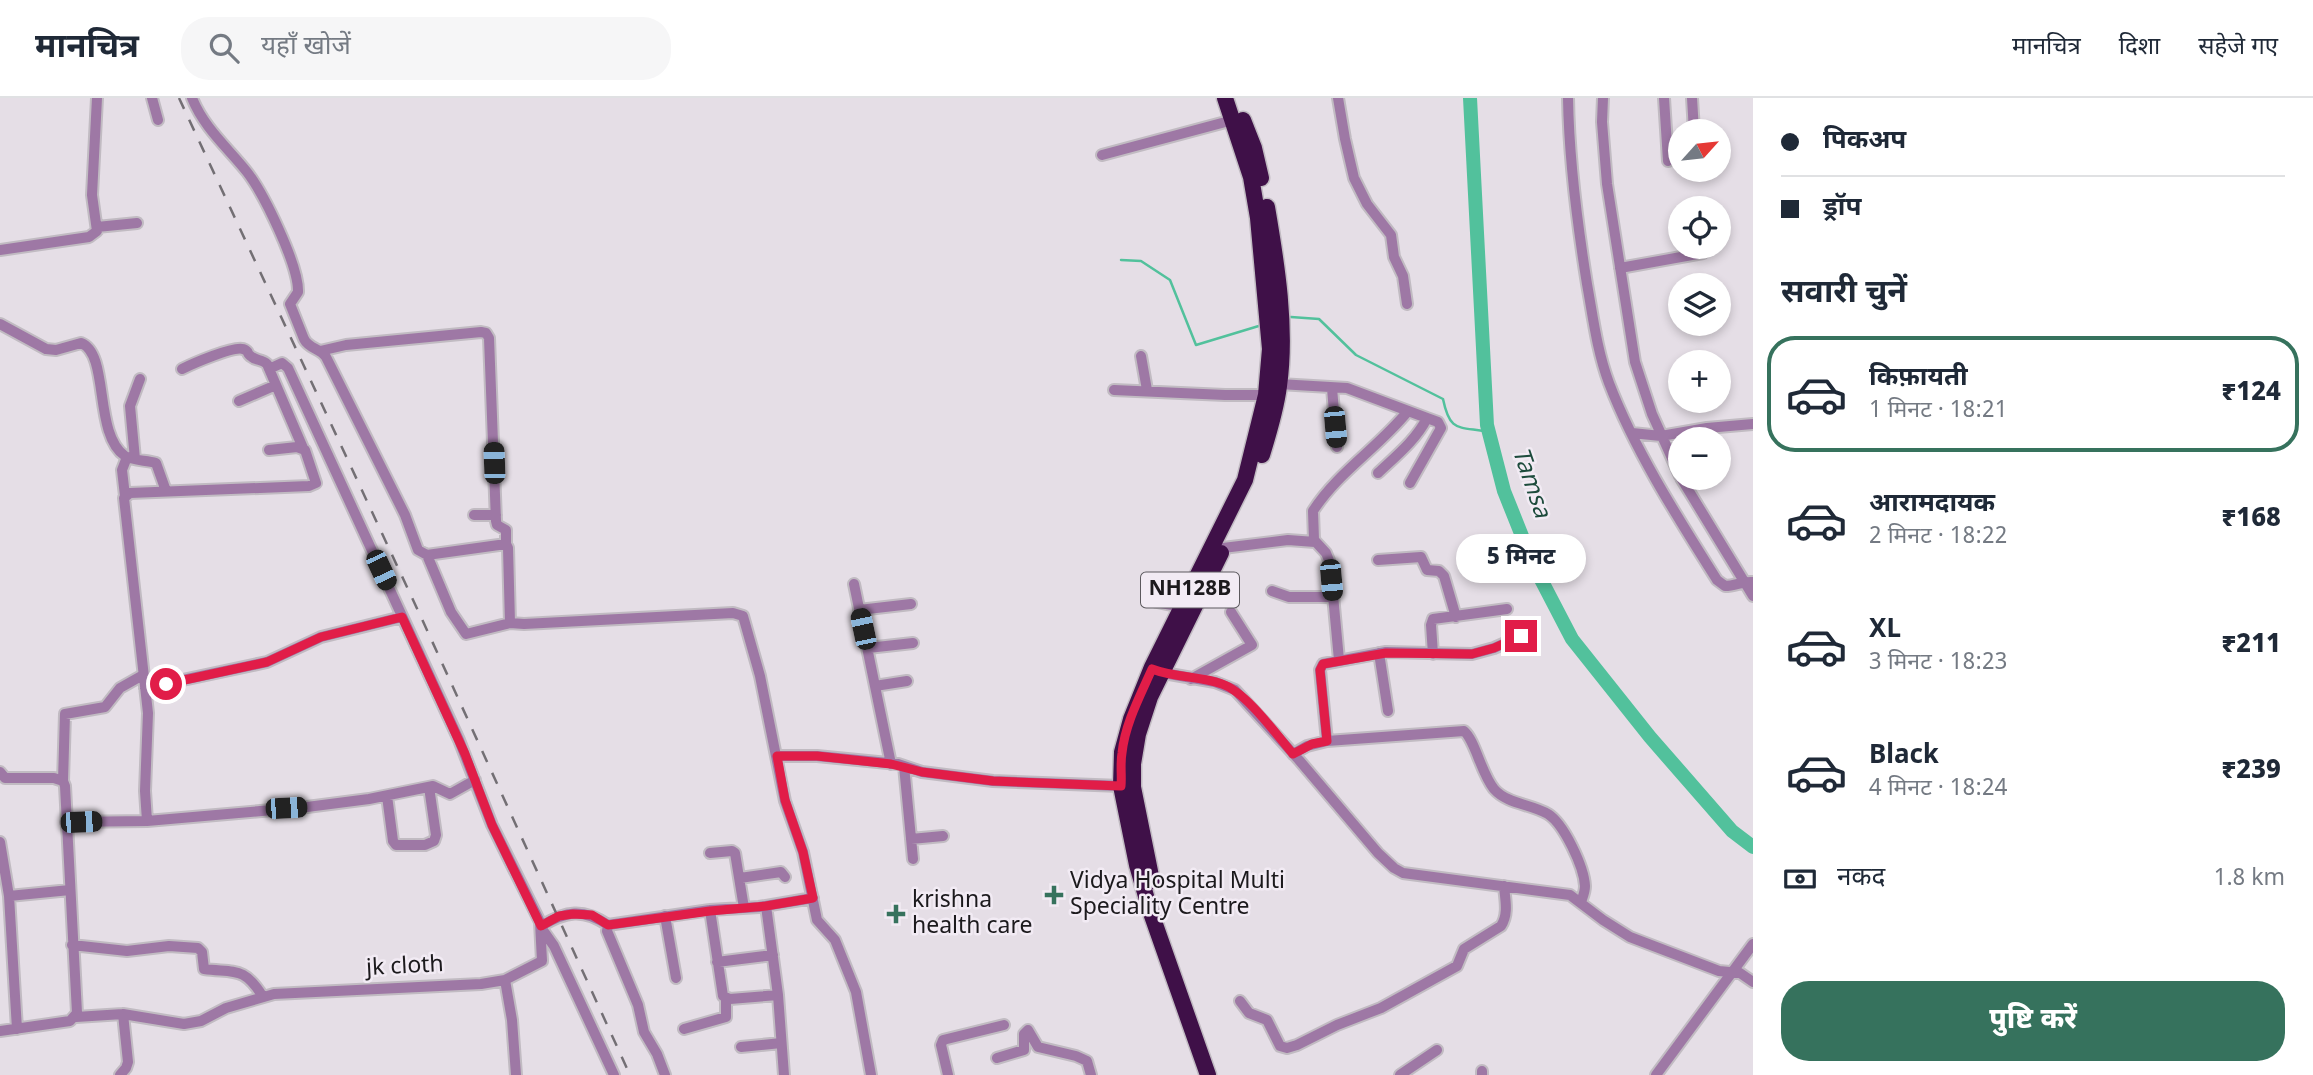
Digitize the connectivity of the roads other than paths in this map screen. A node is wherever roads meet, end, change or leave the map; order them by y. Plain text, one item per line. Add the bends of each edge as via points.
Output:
1 (97, 98) edge
2 (152, 98) edge
3 (192, 98) edge
4 (1225, 98) edge
5 (1234, 98) edge
6 (1338, 98) edge
7 (1568, 98) edge
8 (1603, 98) edge
9 (1664, 98) edge
10 (1692, 98) edge
11 (1693, 119) edge
12 (158, 120) dead end
13 (1233, 120) junction
14 (1102, 155) dead end
15 (1668, 161) dead end
16 (137, 223) dead end
17 (97, 227) junction
18 (0, 250) edge
19 (1670, 259) edge
20 (1620, 268) junction
21 (1407, 304) dead end
22 (0, 324) edge
23 (320, 351) junction
24 (1141, 356) dead end
25 (182, 369) dead end
26 (269, 369) junction
27 (140, 379) dead end
28 (1279, 384) junction
29 (276, 385) junction
30 (1332, 388) junction
31 (1114, 390) dead end
32 (1147, 390) junction
33 (1266, 395) junction
34 (239, 401) dead end
35 (1408, 411) junction
36 (1427, 418) junction
37 (1753, 424) edge
38 (1632, 433) junction
39 (1661, 436) junction
40 (1337, 447) dead end
41 (303, 448) junction
42 (269, 450) dead end
43 (1668, 450) edge
44 (131, 458) junction
45 (1378, 473) dead end
46 (1410, 483) dead end
47 (1689, 490) edge
48 (166, 491) junction
49 (125, 496) junction
50 (474, 515) dead end
51 (496, 515) junction
52 (1315, 542) junction
53 (506, 544) junction
54 (1223, 548) junction
55 (427, 555) junction
56 (1378, 560) dead end
57 (1748, 582) edge
58 (854, 584) dead end
59 (1191, 588) junction
60 (1272, 591) dead end
61 (1753, 596) edge
62 (1332, 597) junction
63 (911, 604) dead end
64 (1181, 607) junction
65 (1507, 609) dead end
66 (859, 610) junction
67 (1231, 612) dead end
68 (402, 617) junction
69 (1456, 617) junction
70 (510, 623) junction
71 (1521, 636) dead end
72 (913, 643) dead end
73 (868, 648) junction
74 (1379, 653) junction
75 (1433, 654) junction
76 (1339, 660) junction
77 (1157, 671) junction
78 (144, 675) junction
79 (1190, 679) junction
80 (907, 681) dead end
81 (875, 686) junction
82 (145, 688) junction
83 (1388, 711) dead end
84 (1327, 741) junction
85 (1293, 754) junction
86 (777, 756) junction
87 (891, 764) junction
88 (904, 766) junction
89 (0, 775) edge
90 (475, 780) junction
91 (63, 781) junction
92 (1121, 786) junction
93 (429, 787) junction
94 (387, 796) junction
95 (147, 821) junction
96 (66, 822) junction
97 (943, 836) dead end
98 (911, 839) junction
99 (0, 842) edge
100 (710, 853) dead end
101 (913, 859) dead end
102 (785, 877) dead end
103 (740, 878) junction
104 (1504, 886) junction
105 (70, 890) junction
106 (9, 896) junction
107 (813, 898) junction
108 (1581, 902) junction
109 (766, 906) junction
110 (744, 908) junction
111 (710, 911) junction
112 (666, 916) junction
113 (608, 925) junction
114 (541, 928) junction
115 (1753, 944) edge
116 (72, 945) junction
117 (773, 955) junction
118 (717, 962) junction
119 (1732, 972) junction
120 (677, 978) dead end
121 (505, 980) junction
122 (1753, 982) edge
123 (778, 996) junction
124 (262, 997) junction
125 (726, 998) junction
126 (1240, 1001) dead end
127 (123, 1014) junction
128 (76, 1017) junction
129 (1004, 1025) dead end
130 (17, 1029) junction
131 (684, 1029) dead end
132 (0, 1031) edge
133 (781, 1043) junction
134 (741, 1046) dead end
135 (1437, 1050) dead end
136 (997, 1058) dead end
137 (120, 1075) edge
138 (516, 1075) edge
139 (614, 1075) edge
140 (666, 1075) edge
141 (784, 1075) edge
142 (871, 1075) edge
143 (948, 1075) edge
144 (1091, 1075) edge
145 (1208, 1075) edge
146 (1218, 1075) edge
147 (1401, 1075) edge
148 (1656, 1075) edge

1 - 17 street via 92,195
2 - 12 street
3 - 23 street via 263,197 299,287 290,304 292,312 306,344
4 - 13 highway, NH128B
5 - 28 highway, NH128B via 1254,148 1272,236 1281,325
6 - 21 street via 1354,178 1391,235
7 - 38 street via 1575,212 1597,341 1608,382
8 - 20 street via 1607,184
9 - 15 street
10 - 11 street
13 - 14 street
13 - 33 highway, NH128B via 1258,218 1270,349
16 - 17 street
17 - 18 street via 89,237
19 - 20 street
20 - 39 street via 1635,362
22 - 44 street via 46,349 88,346 109,433 118,449
23 - 51 street via 486,333
23 - 55 street via 405,515 418,551
24 - 32 street
25 - 26 street via 242,349 263,360
26 - 29 street
26 - 68 street, jk cloth via 282,363 288,368
27 - 44 street via 131,406
28 - 30 street
28 - 54 highway, NH128B via 1272,424 1251,486
29 - 34 street
29 - 41 street
30 - 35 street via 1356,390
30 - 40 street
31 - 32 street
32 - 33 street
33 - 59 highway, NH128B via 1245,480
35 - 36 street
35 - 52 street via 1314,509
36 - 45 street
36 - 46 street via 1441,428
37 - 39 street
38 - 39 street
38 - 57 street via 1717,580 1725,586
39 - 43 street
41 - 42 street
41 - 48 street via 317,480 313,486
44 - 48 street via 156,463
44 - 49 street via 122,470
47 - 57 street
48 - 49 street
49 - 78 street
50 - 51 street
51 - 53 street via 497,526 506,530
52 - 54 street via 1289,540
52 - 62 street via 1328,556
53 - 55 street
53 - 70 street
54 - 77 highway, NH128B
55 - 70 street via 462,631 470,634
56 - 69 street via 1421,557 1427,570 1444,576
57 - 61 street
58 - 66 street
59 - 64 highway, NH128B
59 - 64 street via 1151,597
60 - 62 street via 1289,597
62 - 76 street
63 - 66 street
64 - 77 highway, NH128B
65 - 69 street
66 - 73 street
67 - 79 street via 1252,645
68 - 82 street via 321,637 267,662
68 - 90 street, jk cloth
69 - 75 street via 1431,621
70 - 86 street via 739,614 748,628
71 - 75 street via 1478,653
72 - 73 street
73 - 81 street
74 - 75 street
74 - 76 street
74 - 83 street
76 - 84 street via 1320,667
77 - 79 street
77 - 92 highway, NH128B via 1131,719 1122,752
77 - 146 highway, NH128B via 1138,734 1133,787 1153,886
78 - 82 street
78 - 91 street via 120,688 105,707 65,713
79 - 85 street via 1235,690
80 - 81 street
81 - 87 street
82 - 95 street
84 - 85 street
84 - 108 street via 1468,733 1485,775 1498,793 1544,812 1562,828 1584,878
85 - 104 street via 1394,868 1412,875
86 - 87 street
86 - 107 street
87 - 88 street
88 - 92 street via 993,781
88 - 98 street
89 - 91 street
90 - 93 street via 450,794
90 - 114 street, jk cloth
91 - 96 street
92 - 145 highway, NH128B via 1150,910
93 - 94 street
93 - 94 street via 436,835 429,844 396,845
94 - 95 street
95 - 96 street
96 - 105 street
97 - 98 street
98 - 101 street
99 - 106 street
100 - 103 street via 734,851
102 - 103 street via 781,872
103 - 110 street
104 - 108 street via 1570,895
104 - 126 street via 1504,921 1464,949 1457,966 1388,1005 1302,1043 1280,1046 1266,1020 1247,1012
105 - 106 street
105 - 116 street
106 - 130 street
107 - 109 street
107 - 142 street via 817,920 835,940 856,992
108 - 119 street via 1630,937
109 - 110 street
109 - 117 street
110 - 111 street
111 - 112 street
111 - 118 street
112 - 113 street
112 - 120 street
113 - 114 street via 592,915 573,914 559,916
113 - 140 street via 638,1005 643,1032
114 - 121 street, jk cloth via 542,961
114 - 139 street via 554,946
115 - 119 street
116 - 124 street via 133,951 198,948 204,969 246,975
116 - 128 street
117 - 118 street
117 - 123 street
118 - 125 street via 721,993
119 - 122 street
119 - 148 street
121 - 124 street, jk cloth
121 - 138 street
123 - 125 street
123 - 133 street
124 - 127 street, jk cloth via 194,1023
125 - 131 street via 726,1017
127 - 128 street, jk cloth
127 - 137 street via 128,1062
128 - 130 street, jk cloth
129 - 143 street via 943,1040
130 - 132 street, jk cloth
133 - 134 street
133 - 141 street
135 - 147 street
136 - 144 street via 1024,1050 1027,1032 1038,1047 1087,1061

